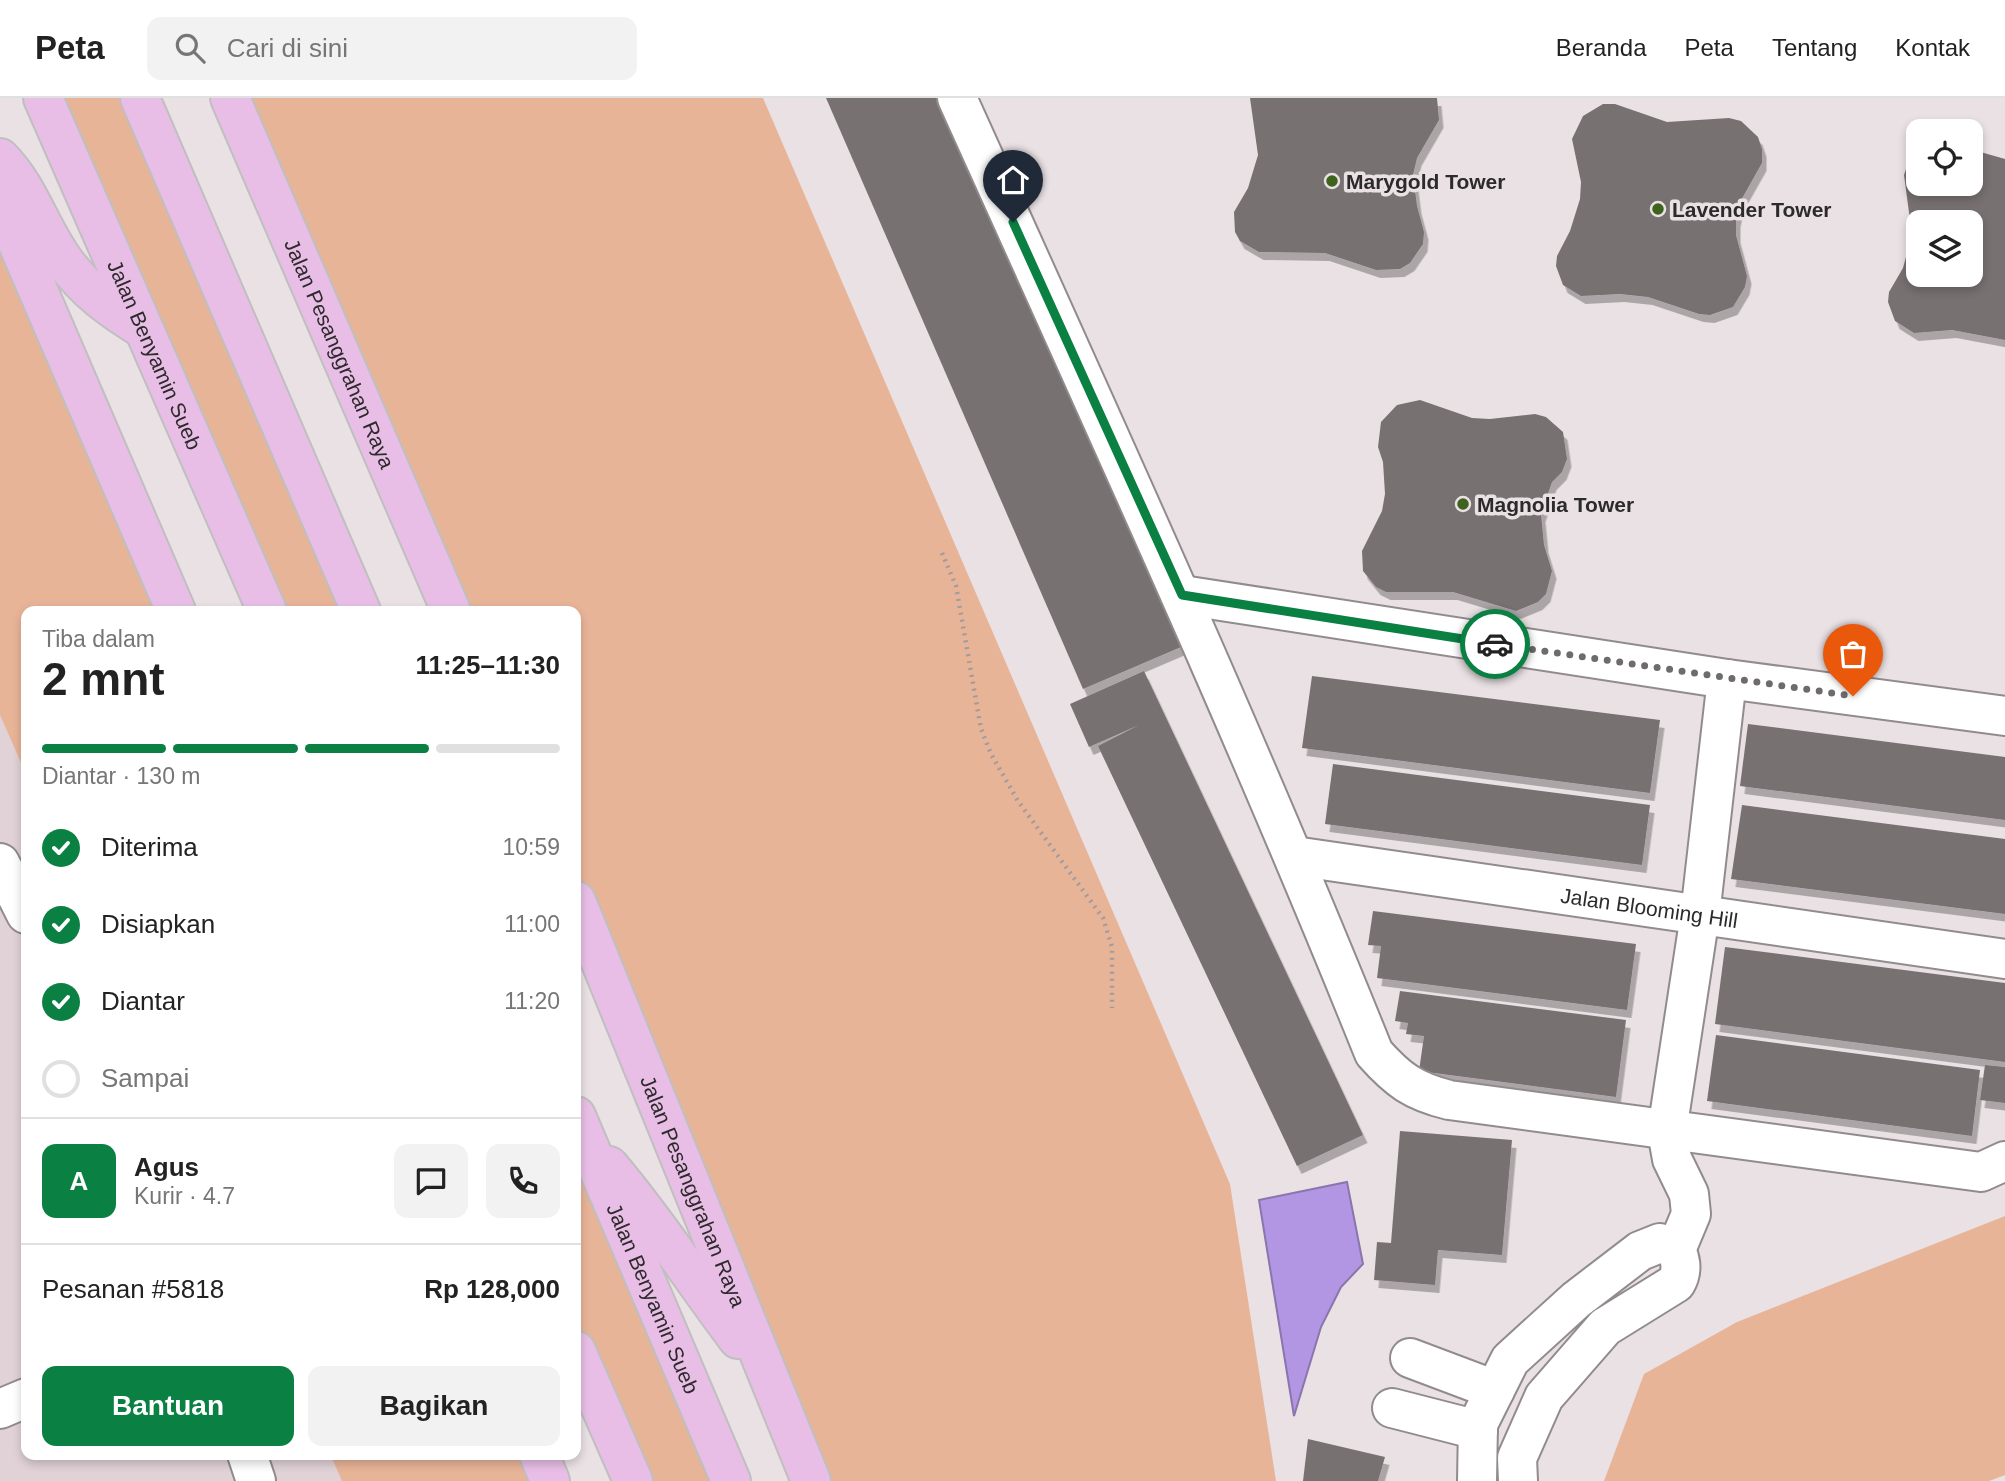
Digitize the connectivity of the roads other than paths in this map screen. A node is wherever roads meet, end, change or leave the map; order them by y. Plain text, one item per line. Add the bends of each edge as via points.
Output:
1 (43, 98) edge
2 (140, 98) edge
3 (155, 98) edge
4 (230, 98) edge
5 (957, 98) edge
6 (159, 144) junction
7 (0, 158) edge
8 (0, 202) edge
9 (142, 328) junction
10 (1182, 595) junction
11 (174, 606) edge
12 (265, 606) edge
13 (359, 606) edge
14 (449, 606) edge
15 (1727, 679) junction
16 (2005, 716) edge
17 (1294, 856) junction
18 (0, 863) edge
19 (21, 904) edge
20 (581, 913) edge
21 (1700, 915) junction
22 (2005, 960) edge
23 (581, 1128) edge
24 (581, 1129) edge
25 (1667, 1131) junction
26 (1993, 1166) edge
27 (1676, 1250) junction
28 (1410, 1358) dead end
29 (581, 1362) edge
30 (767, 1376) junction
31 (1495, 1390) junction
32 (21, 1400) edge
33 (1392, 1408) dead end
34 (0, 1409) edge
35 (1478, 1430) junction
36 (249, 1460) edge
37 (256, 1481) edge
38 (633, 1481) edge
39 (731, 1481) edge
40 (811, 1481) edge
41 (1477, 1481) edge
42 (1518, 1481) edge

1 - 9 main road, Jalan Benyamin Sueb
2 - 6 main road
3 - 6 main road
4 - 14 main road, Jalan Pesanggrahan Raya
5 - 10 street
6 - 13 main road
7 - 9 main road via 81,282 98,300
8 - 11 main road
9 - 12 main road, Jalan Benyamin Sueb
10 - 15 street
10 - 17 street
15 - 16 street
15 - 21 street
17 - 21 street, Jalan Blooming Hill
17 - 25 street via 1374,1053 1395,1076 1420,1093 1448,1100
18 - 19 street
20 - 30 main road, Jalan Pesanggrahan Raya
21 - 22 street, Jalan Blooming Hill
21 - 25 street
23 - 30 main road via 655,1220 702,1292
24 - 39 main road, Jalan Benyamin Sueb
25 - 26 street
25 - 27 street via 1672,1159 1689,1194 1691,1214
27 - 31 street via 1660,1243 1640,1251 1576,1300 1510,1360
27 - 42 street via 1680,1269 1676,1283 1605,1327 1544,1397 1517,1458
28 - 31 street
29 - 38 main road
30 - 40 main road, Jalan Pesanggrahan Raya
31 - 35 street
32 - 34 street
33 - 35 street
35 - 41 street
36 - 37 street

